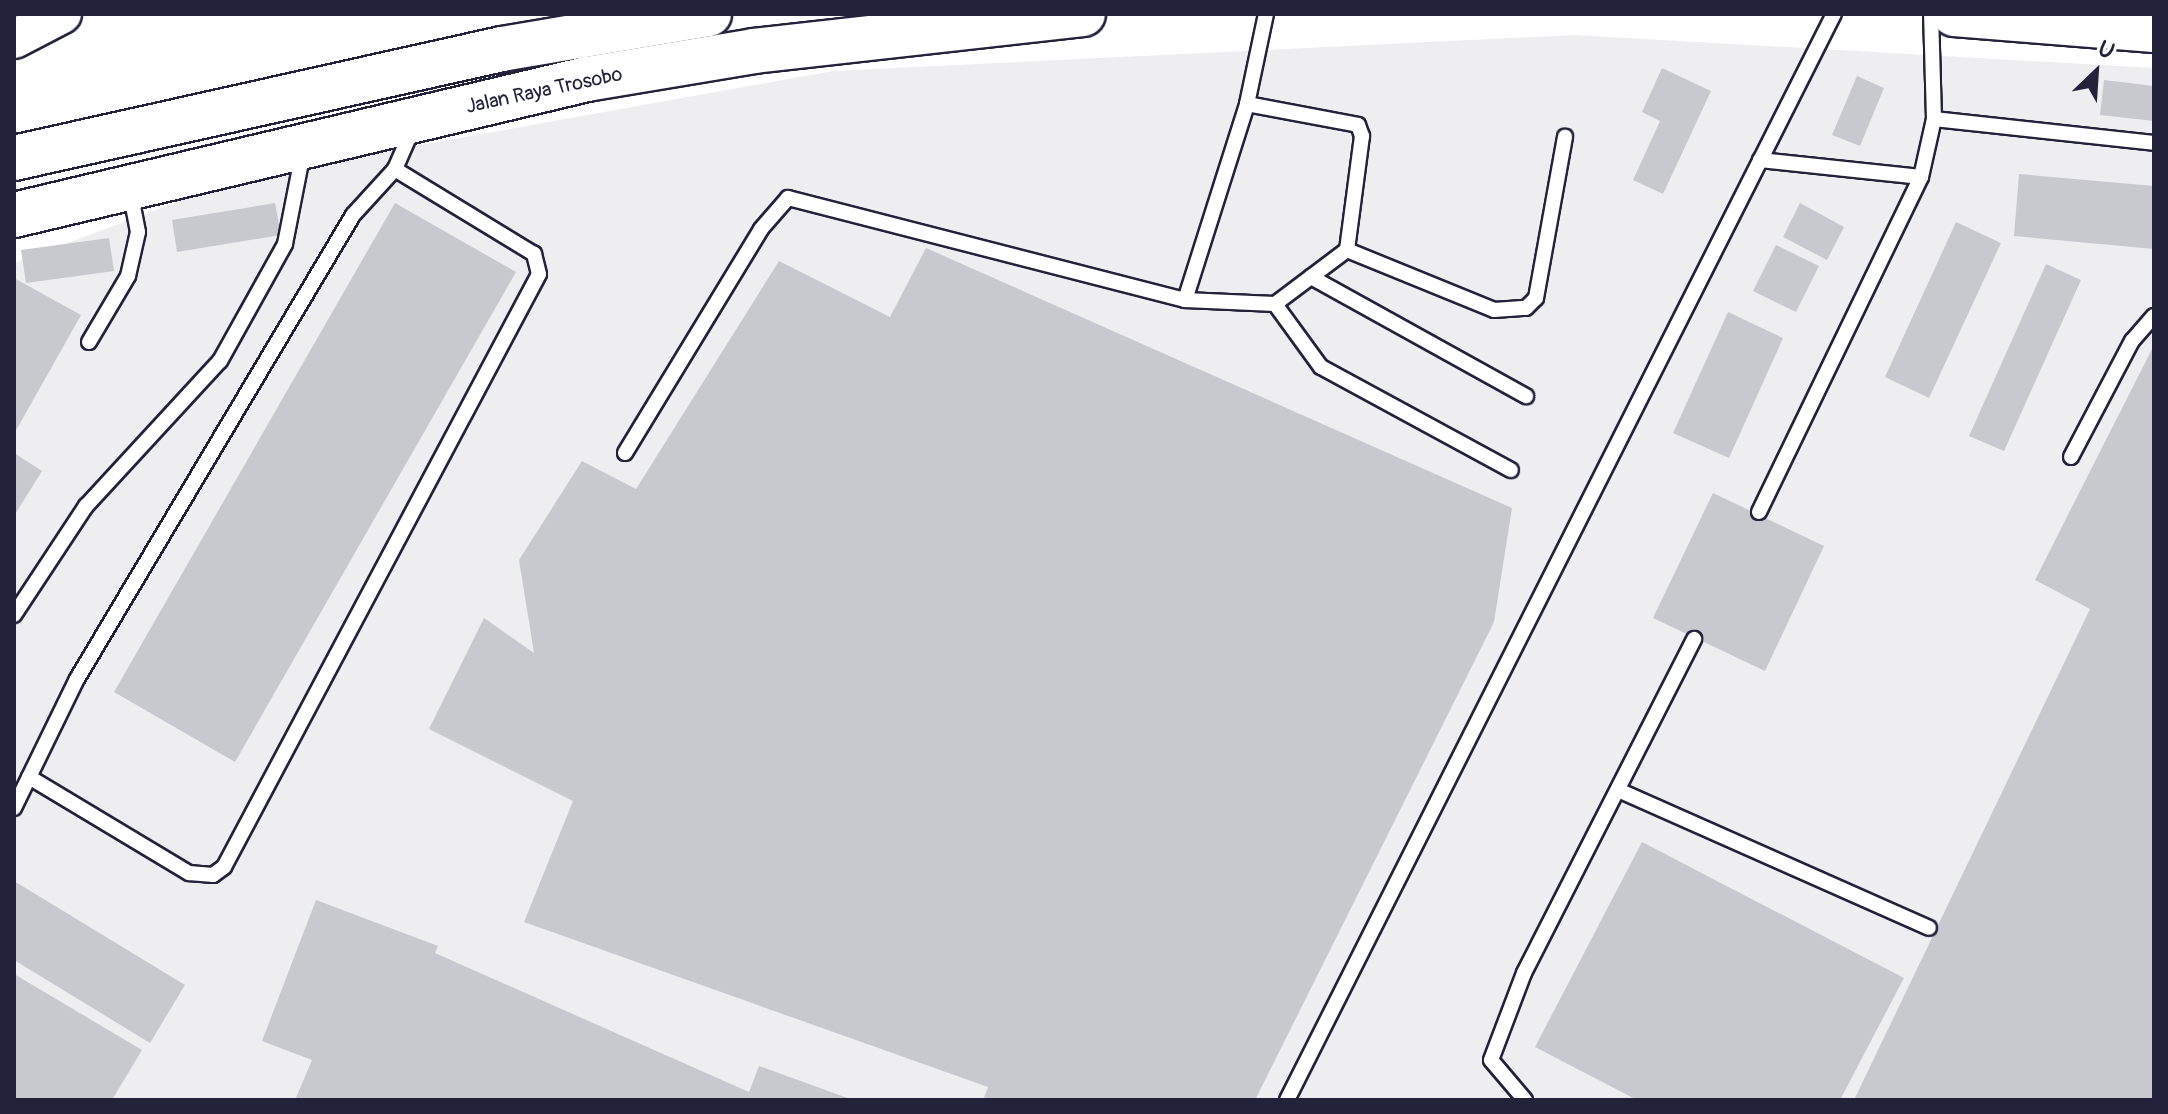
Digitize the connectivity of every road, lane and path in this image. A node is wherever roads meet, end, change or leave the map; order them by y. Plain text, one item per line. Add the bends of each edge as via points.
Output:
1 (62, 14) edge
2 (709, 14) edge
3 (1083, 14) edge
4 (1266, 14) edge
5 (1834, 14) edge
6 (1931, 14) edge
7 (1954, 14) edge
8 (2154, 30) edge
9 (14, 39) edge
10 (1247, 104) junction
11 (418, 118) junction
12 (1934, 119) junction
13 (1565, 137) dead end
14 (2154, 143) edge
15 (304, 145) junction
16 (14, 158) edge
17 (1760, 160) junction
18 (395, 169) junction
19 (1921, 177) junction
20 (129, 187) junction
21 (14, 215) edge
22 (1347, 250) junction
23 (1311, 277) junction
24 (1185, 300) junction
25 (1275, 304) junction
26 (2154, 316) edge
27 (89, 342) dead end
28 (1526, 396) dead end
29 (625, 453) dead end
30 (2071, 457) dead end
31 (1511, 470) dead end
32 (1759, 512) dead end
33 (14, 615) edge
34 (1694, 639) dead end
35 (29, 777) junction
36 (1618, 790) junction
37 (14, 808) edge
38 (1929, 928) dead end
39 (1287, 1100) edge
40 (1525, 1100) edge

1 - 9 street
2 - 16 highway via 502,49
3 - 11 highway, Jalan Raya Trosobo via 754,51 587,79
4 - 10 lane
5 - 17 lane
6 - 12 lane
7 - 8 highway
10 - 22 lane via 1358,125 1362,136
10 - 24 lane
11 - 15 highway, Jalan Raya Trosobo
11 - 18 lane
12 - 14 lane
12 - 19 lane
13 - 22 lane via 1536,298 1526,308 1494,310
15 - 20 highway, Jalan Raya Trosobo
15 - 33 lane via 285,244 220,361 86,506
17 - 19 lane
17 - 39 lane
18 - 35 lane via 344,229 77,679
18 - 35 lane via 534,254 539,274 224,867 213,875 189,873
19 - 32 lane
20 - 21 highway, Jalan Raya Trosobo
20 - 27 lane via 138,232 128,276
22 - 23 lane
23 - 25 lane
23 - 28 lane
24 - 25 lane
24 - 29 lane via 788,198 761,229
25 - 31 lane via 1321,367
26 - 30 lane via 2132,341
34 - 36 lane
35 - 37 lane
36 - 38 lane
36 - 40 lane via 1524,973 1491,1060

